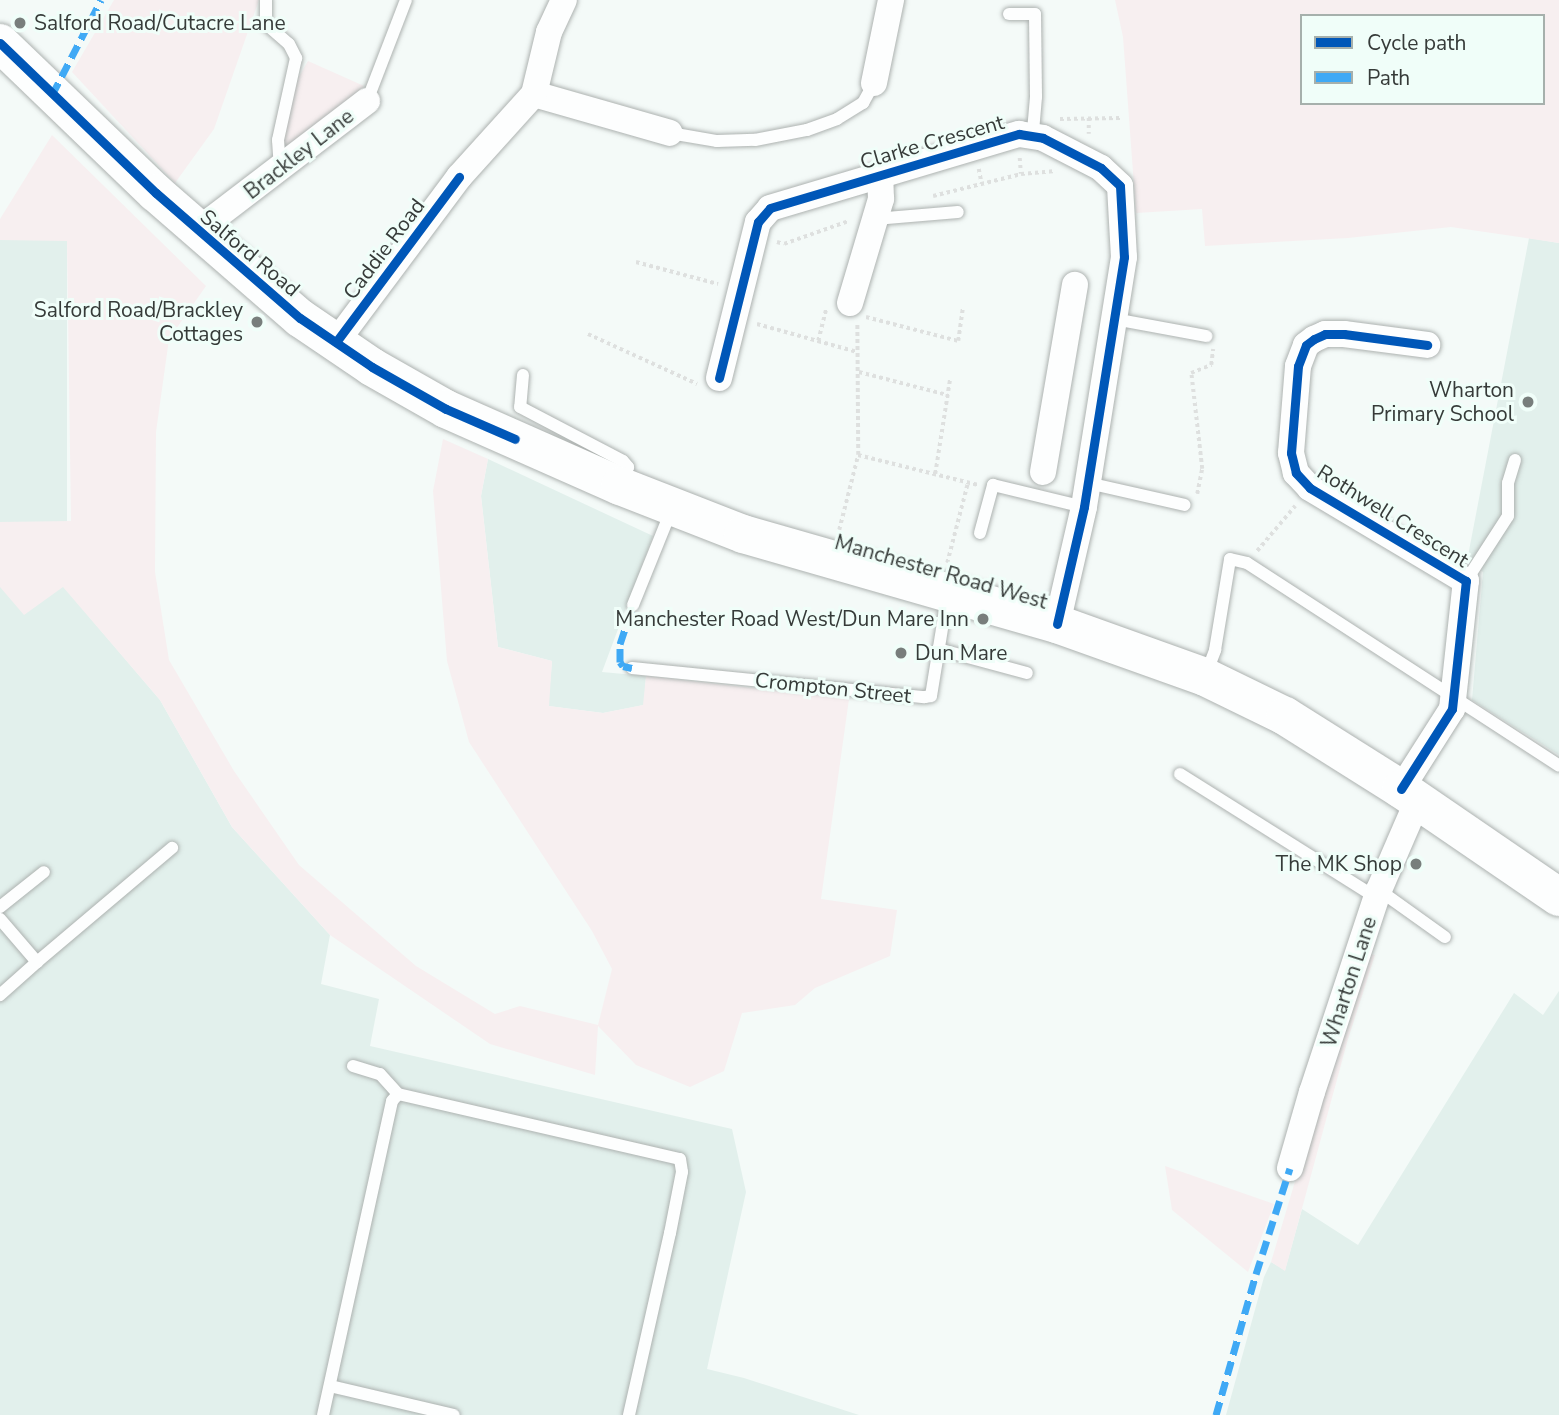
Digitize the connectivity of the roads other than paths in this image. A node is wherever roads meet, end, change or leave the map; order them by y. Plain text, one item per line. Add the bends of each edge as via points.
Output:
1 (266, 0) edge
2 (406, 0) edge
3 (564, 0) edge
4 (887, 1) edge
5 (1009, 15) dead end
6 (0, 43) edge
7 (874, 83) joint
8 (534, 94) junction
9 (367, 101) joint
10 (1034, 127) junction
11 (670, 133) joint
12 (286, 165) junction
13 (880, 176) junction
14 (958, 212) dead end
15 (877, 214) junction
16 (197, 231) junction
17 (1074, 285) dead end
18 (852, 308) road end
19 (1114, 319) junction
20 (1206, 336) road end
21 (336, 342) junction
22 (1427, 345) dead end
23 (523, 375) dead end
24 (719, 378) road end
25 (1059, 380) junction
26 (1103, 387) junction
27 (515, 439) joint
28 (1515, 460) dead end
29 (1043, 472) dead end
30 (620, 486) junction
31 (1086, 495) junction
32 (1185, 505) road end
33 (672, 508) junction
34 (980, 533) dead end
35 (1466, 581) junction
36 (944, 593) junction
37 (633, 605) dead end
38 (1057, 624) junction
39 (938, 649) junction
40 (632, 668) dead end
41 (1027, 673) dead end
42 (1205, 677) junction
43 (1454, 699) junction
44 (1559, 766) edge
45 (1180, 775) dead end
46 (1410, 794) junction
47 (172, 848) dead end
48 (44, 872) dead end
49 (1378, 894) junction
50 (1559, 897) edge
51 (0, 907) edge
52 (0, 919) edge
53 (1445, 937) dead end
54 (37, 962) junction
55 (0, 995) edge
56 (353, 1066) dead end
57 (398, 1094) junction
58 (1290, 1168) dead end
59 (330, 1386) junction
60 (323, 1415) edge
61 (454, 1415) edge
62 (629, 1415) edge

1 - 12 lane via 266,24 289,44 296,58 278,140
2 - 9 lane
3 - 8 street, Caddie Road via 549,32
4 - 7 street
5 - 10 lane via 1035,14
6 - 16 main road, Salford Road
7 - 11 lane via 863,103 838,120 807,130 755,140 716,141
8 - 11 street
8 - 21 street, Caddie Road via 459,177
9 - 12 street, Brackley Lane
10 - 13 street, Clarke Crescent
10 - 19 street, Clarke Crescent via 1101,168 1120,186 1125,250
12 - 16 street, Brackley Lane
13 - 15 street, Clarke Crescent
13 - 24 street, Clarke Crescent via 762,214
14 - 15 lane
15 - 18 street, Clarke Crescent
16 - 21 main road, Salford Road via 300,318
17 - 25 street
19 - 20 lane
19 - 26 street, Clarke Crescent
21 - 27 main road, Salford Road via 446,409
22 - 35 street, Rothwell Crescent via 1334,334 1306,345 1298,366 1292,453 1296,473 1310,488
23 - 30 lane via 520,407 624,461 628,467
25 - 26 street
25 - 29 street
26 - 31 street, Clarke Crescent
27 - 30 main road, Manchester Road West
28 - 35 lane via 1508,483 1508,516
30 - 33 main road, Manchester Road West
31 - 32 lane
31 - 34 lane via 993,485
31 - 38 street, Clarke Crescent
33 - 36 main road, Manchester Road West via 743,534
33 - 37 lane
35 - 43 street, Rothwell Crescent
36 - 38 main road, Manchester Road West
36 - 39 lane, Crompton Street
38 - 42 main road, Manchester Road West
39 - 40 lane, Crompton Street via 931,695 925,697
39 - 41 lane
42 - 43 lane via 1215,650 1230,559 1247,563
42 - 46 main road, Manchester Road West via 1285,716
43 - 44 lane
43 - 46 street, Rothwell Crescent
45 - 49 lane
46 - 49 street, Wharton Lane
46 - 50 main road, Manchester Road West
47 - 54 lane
48 - 51 lane
49 - 53 lane
49 - 58 street, Wharton Lane
52 - 54 lane
54 - 55 lane
56 - 57 lane via 380,1074
57 - 59 lane via 392,1101
57 - 62 lane via 680,1159 670,1233
59 - 60 lane
59 - 61 lane

